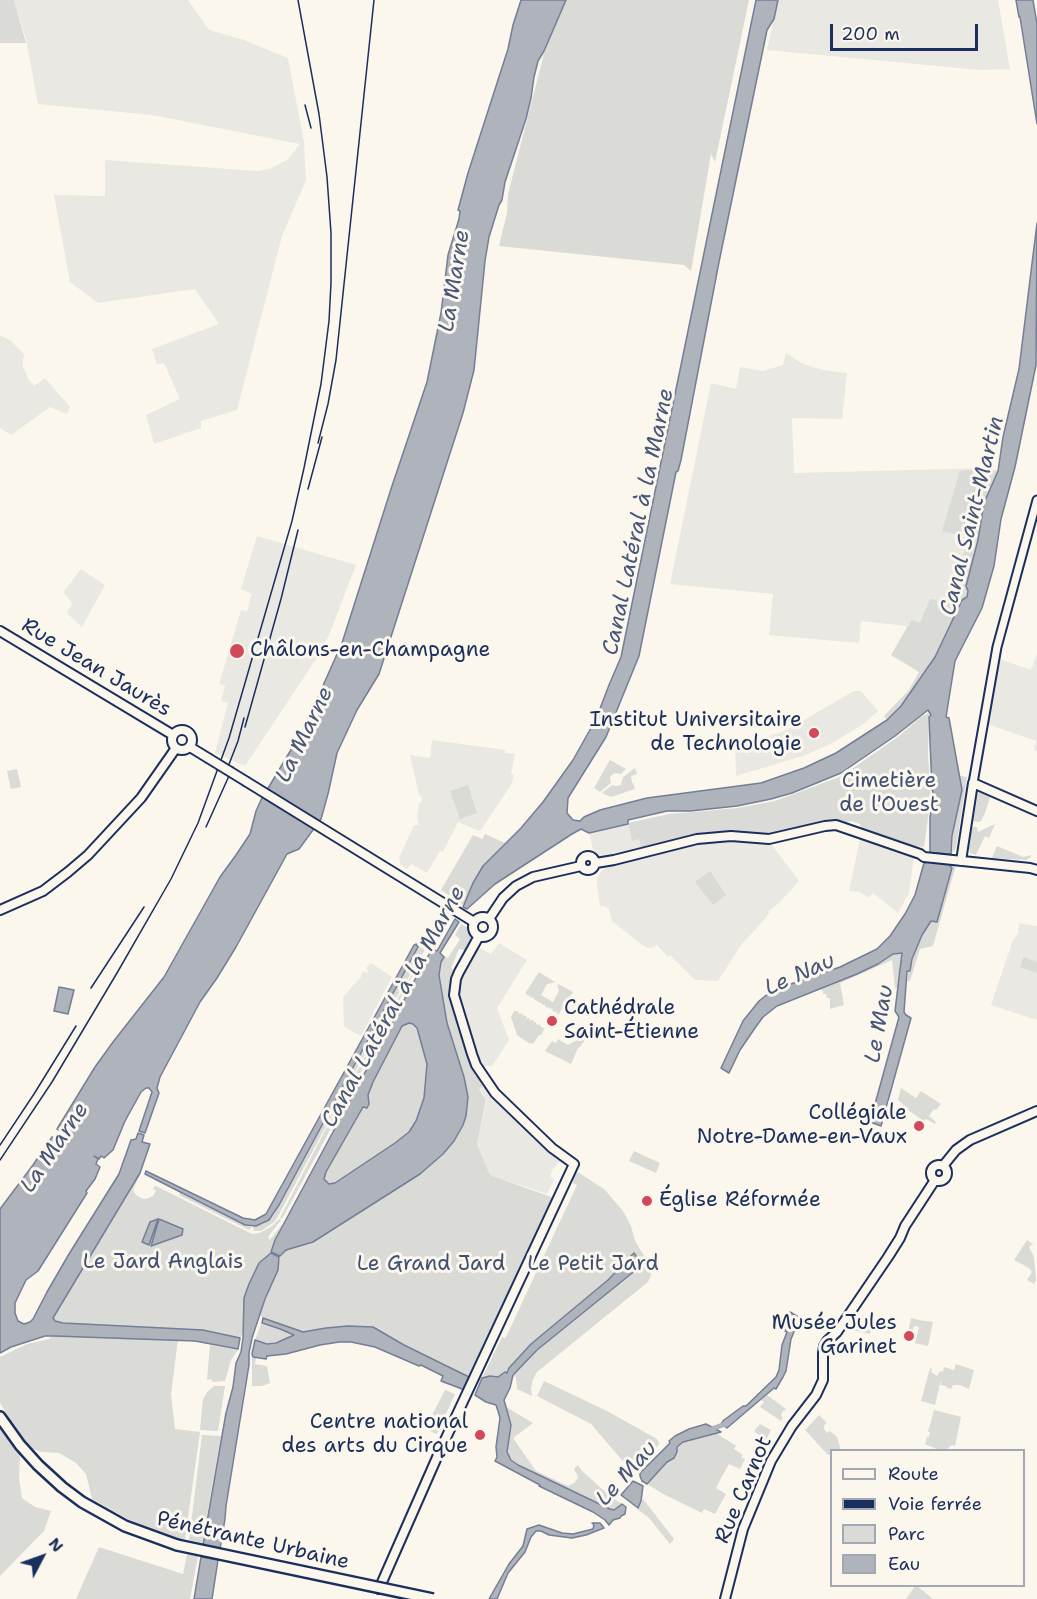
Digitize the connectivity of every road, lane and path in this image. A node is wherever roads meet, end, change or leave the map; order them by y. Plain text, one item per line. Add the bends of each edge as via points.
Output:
1 (1037, 500) edge
2 (0, 631) edge
3 (173, 735) junction
4 (190, 747) junction
5 (176, 748) junction
6 (973, 783) junction
7 (1037, 811) edge
8 (958, 861) junction
9 (1033, 869) edge
10 (0, 910) edge
11 (489, 919) junction
12 (472, 921) junction
13 (478, 936) junction
14 (1037, 1111) edge
15 (0, 1418) edge
16 (379, 1589) dead end
17 (433, 1599) edge
18 (725, 1599) edge

1 - 6 street via 997,647
2 - 3 main road, Rue Jean Jaurès
3 - 4 main road via 188,732
3 - 5 main road
4 - 5 main road
4 - 12 main road, bridge
5 - 10 main road via 141,798 88,855 43,891
6 - 7 main road
6 - 8 main road
8 - 9 main road
8 - 11 main road via 924,857 836,825 769,839 697,839 596,863 587,856 581,866 533,877 516,886
11 - 12 main road
11 - 13 main road via 491,933
12 - 13 main road
13 - 16 main road via 456,979 454,995 474,1059 495,1093 574,1164
14 - 18 main road, Rue Carnot via 970,1140 943,1166 932,1168 935,1180 900,1238 824,1346 823,1380 775,1453 742,1533
15 - 17 main road, Pénétrante Urbaine, bridge via 38,1466 77,1498 125,1527 177,1545

